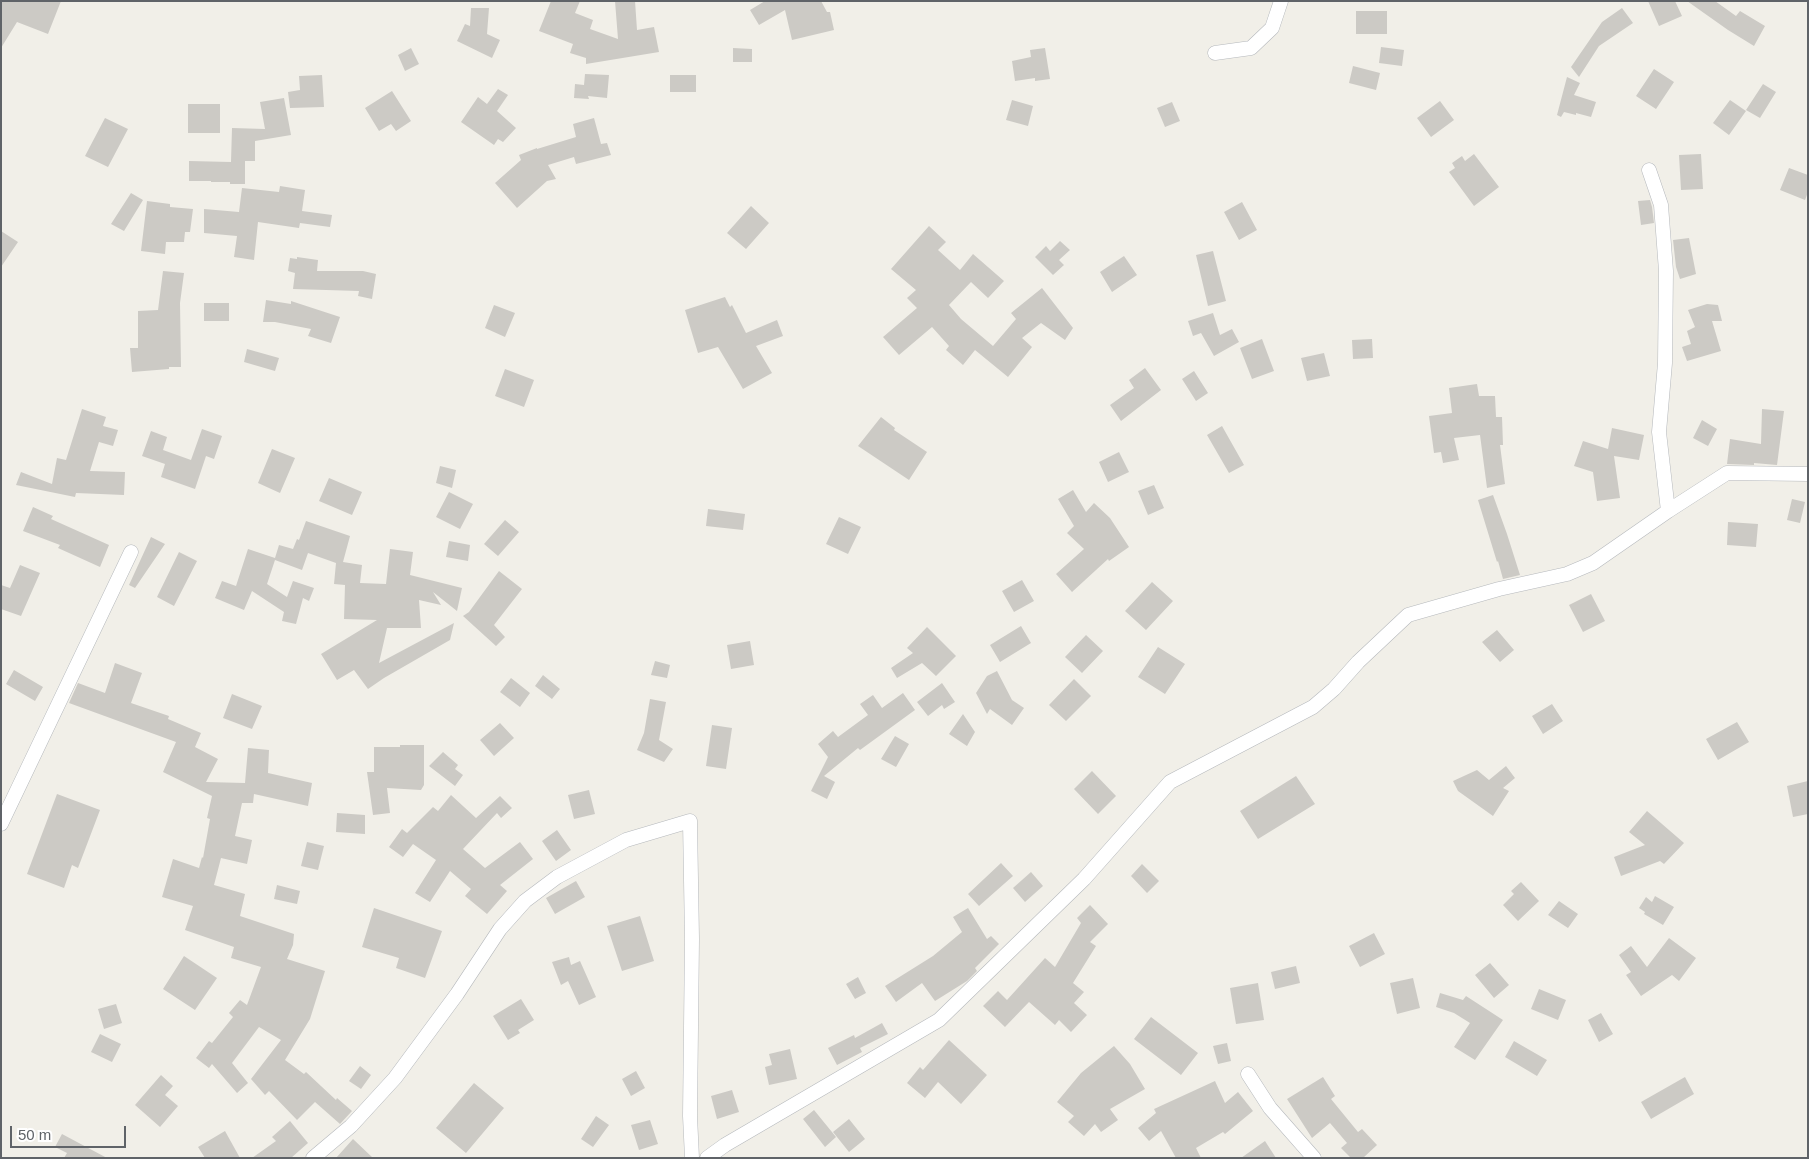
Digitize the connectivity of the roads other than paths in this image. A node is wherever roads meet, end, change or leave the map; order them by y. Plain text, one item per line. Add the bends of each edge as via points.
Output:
1 (1281, 1) edge
2 (1215, 53) dead end
3 (1649, 170) dead end
4 (1808, 474) edge
5 (1668, 511) junction
6 (131, 552) dead end
7 (1, 824) edge
8 (1248, 1074) dead end
9 (313, 1158) edge
10 (692, 1158) edge
11 (707, 1158) edge
12 (1314, 1158) edge

1 - 2 street via 1272,28 1251,48
3 - 5 street via 1661,204 1666,271 1665,363 1659,432
4 - 5 street via 1727,473
5 - 11 street via 1593,563 1568,574 1499,589 1408,615 1313,706 1170,782 1084,879 939,1020
6 - 7 street
8 - 12 street via 1270,1108
9 - 10 street via 351,1126 395,1078 500,929 525,901 557,877 626,840 690,821

